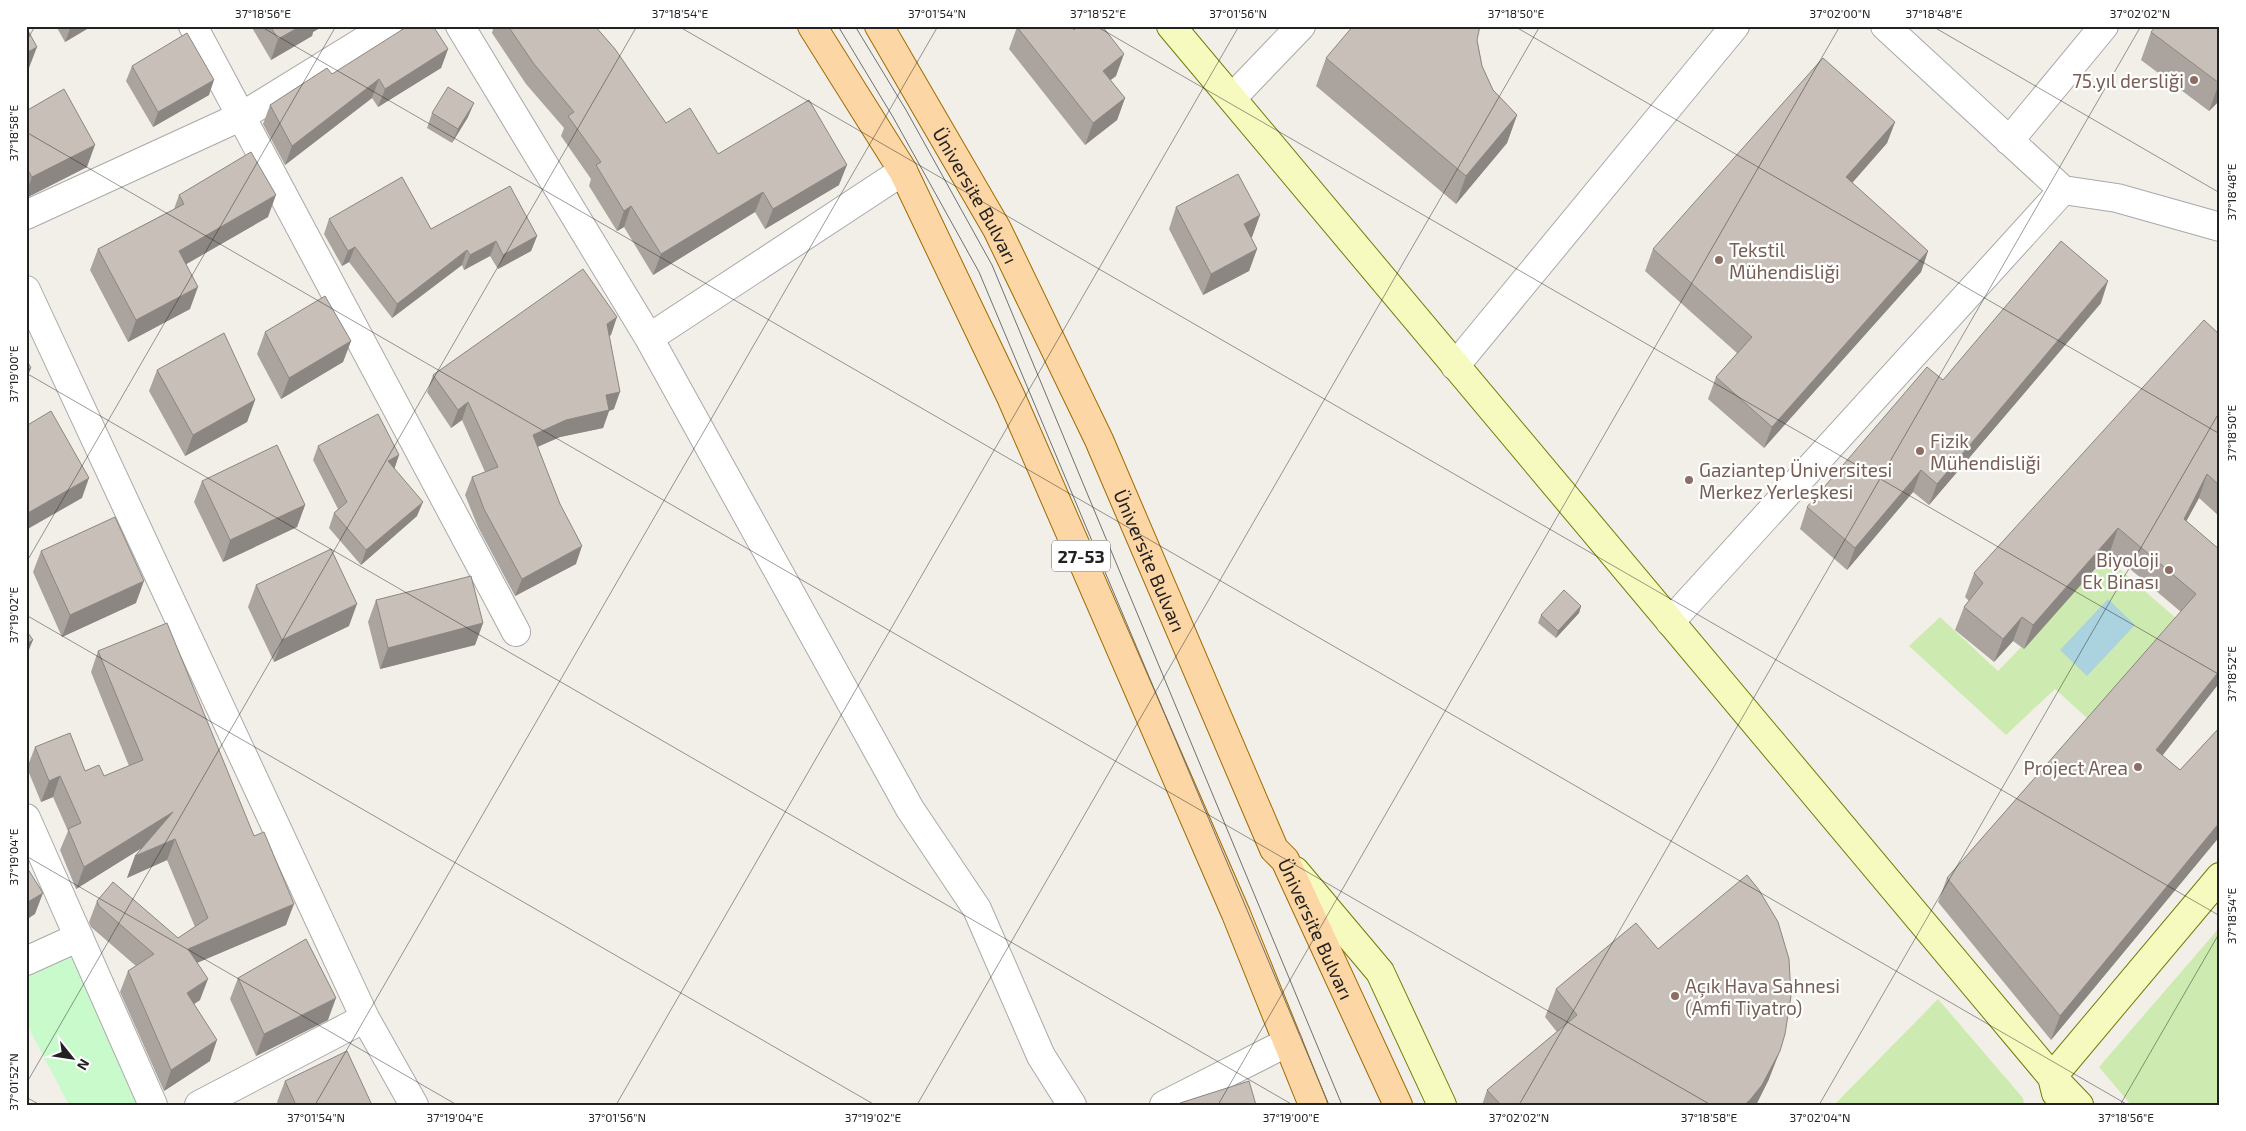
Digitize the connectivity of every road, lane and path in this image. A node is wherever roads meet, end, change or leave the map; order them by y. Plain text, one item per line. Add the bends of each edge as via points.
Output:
1 (193, 26) edge
2 (388, 26) edge
3 (460, 26) edge
4 (812, 26) edge
5 (879, 26) edge
6 (1171, 26) edge
7 (1301, 26) edge
8 (1735, 26) edge
9 (1885, 26) edge
10 (2104, 26) edge
11 (1232, 98) junction
12 (242, 116) junction
13 (2009, 141) junction
14 (903, 171) junction
15 (2063, 190) junction
16 (26, 215) edge
17 (2220, 227) edge
18 (26, 290) edge
19 (649, 338) junction
20 (1455, 366) junction
21 (1670, 622) junction
22 (516, 632) dead end
23 (26, 818) edge
24 (1285, 860) junction
25 (2220, 876) edge
26 (79, 937) junction
27 (26, 961) edge
28 (365, 1018) junction
29 (1288, 1042) junction
30 (2052, 1077) junction
31 (153, 1105) edge
32 (199, 1105) edge
33 (414, 1105) edge
34 (1072, 1105) edge
35 (1164, 1105) edge
36 (1313, 1105) edge
37 (1398, 1105) edge
38 (1442, 1105) edge
39 (2058, 1105) edge
40 (2078, 1105) edge

1 - 12 street
2 - 12 street
3 - 19 street
4 - 14 main road, 27-53
5 - 24 main road, Üniversite Bulvarı via 997,229 1098,440 1274,849
6 - 11 street
7 - 11 street
8 - 20 street
9 - 13 street
10 - 13 street
11 - 20 street
12 - 16 street
12 - 22 street
13 - 15 street
14 - 19 street
14 - 29 main road, 27-53 via 1011,396 1232,905
15 - 17 street via 2117,198
15 - 21 street
18 - 28 street
19 - 34 street via 910,810 977,909 1041,1056
20 - 21 street
21 - 30 street
23 - 26 street
24 - 37 main road, Üniversite Bulvarı
24 - 38 street via 1380,972
25 - 30 street
26 - 27 street
26 - 31 street
28 - 32 street
28 - 33 street
29 - 35 street
29 - 36 main road, 27-53
30 - 39 street
30 - 40 street

